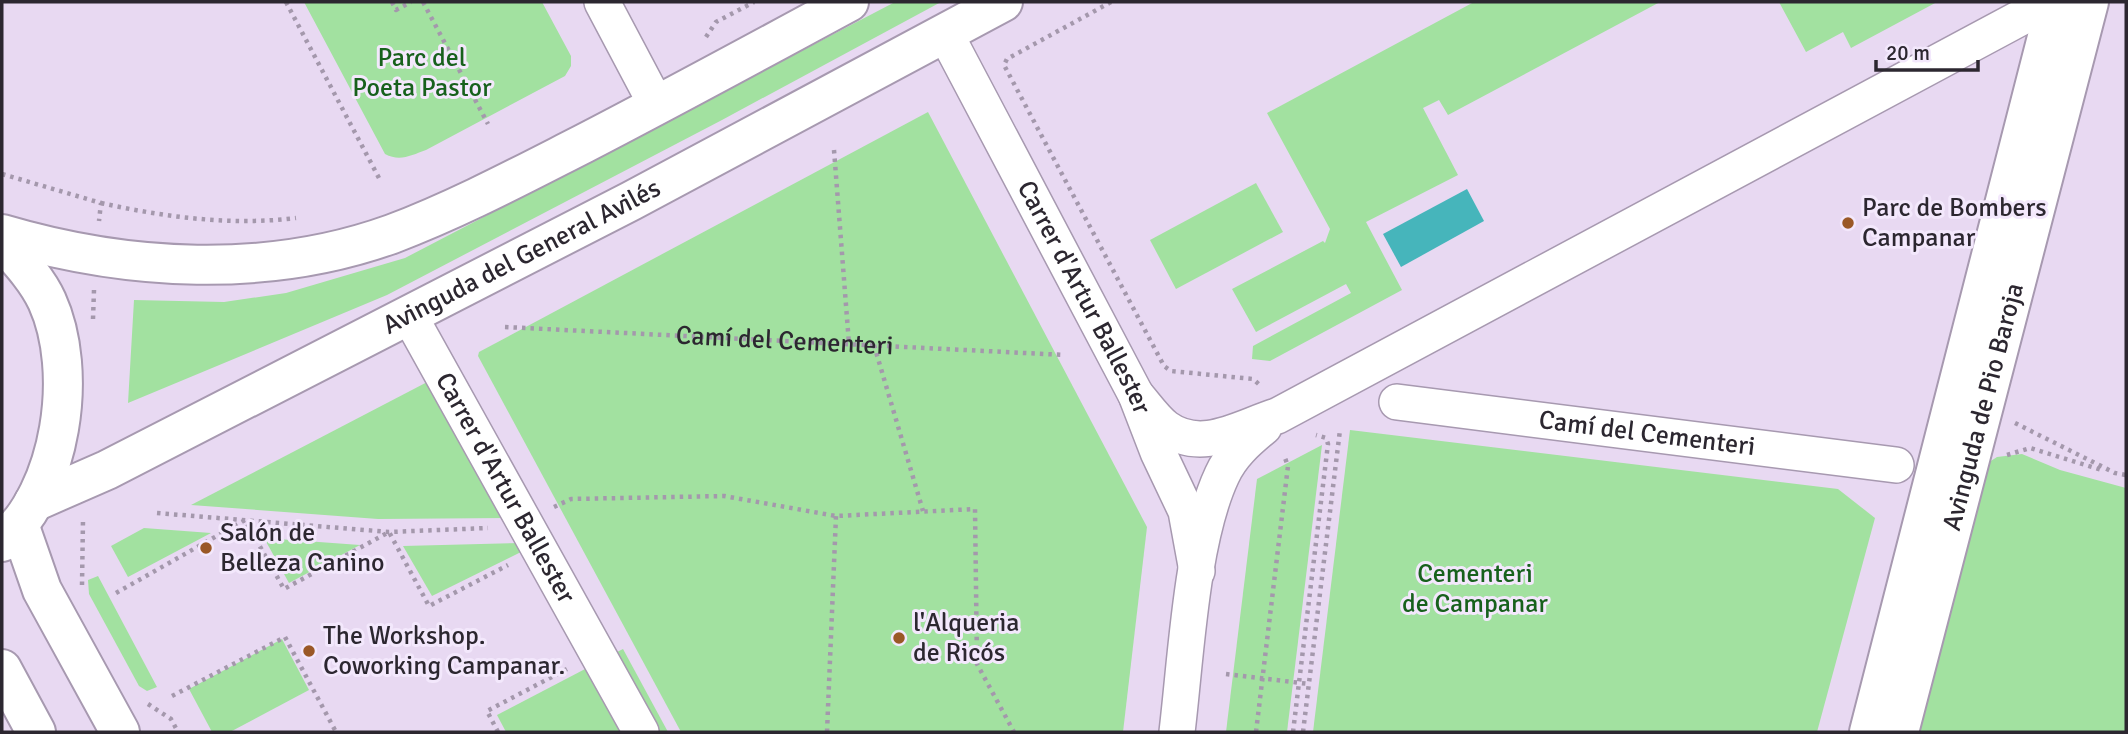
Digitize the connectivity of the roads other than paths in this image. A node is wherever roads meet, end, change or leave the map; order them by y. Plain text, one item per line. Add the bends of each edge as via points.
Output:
1 (602, 2) edge
2 (849, 2) edge
3 (1003, 2) edge
4 (2050, 2) edge
5 (2056, 2) edge
6 (2089, 2) edge
7 (945, 33) junction
8 (657, 106) junction
9 (2, 234) edge
10 (2, 241) edge
11 (409, 315) junction
12 (1136, 395) junction
13 (1397, 402) dead end
14 (1277, 416) junction
15 (1896, 465) dead end
16 (18, 523) edge
17 (1197, 571) junction
18 (2, 669) edge
19 (36, 732) edge
20 (120, 732) edge
21 (641, 732) edge
22 (1177, 732) edge
23 (1869, 732) edge
24 (1899, 732) edge

1 - 8 street
2 - 8 main road
3 - 7 main road, Avinguda del General Avilés
4 - 14 street
5 - 23 main road, Avinguda de Pio Baroja
6 - 24 main road, Avinguda de Pio Baroja
7 - 11 main road, Avinguda del General Avilés
7 - 12 street, Carrer d'Artur Ballester
8 - 9 main road via 445,212 337,249 233,264 164,263 96,258
10 - 16 main road via 47,301 59,340 62,411 56,445
11 - 16 main road, Avinguda del General Avilés via 107,470
11 - 21 street, Carrer d'Artur Ballester
12 - 14 street via 1164,427 1201,440 1223,437
12 - 17 street, Carrer d'Artur Ballester via 1186,510
13 - 15 street, Camí del Cementeri
14 - 17 street, Carrer d'Artur Ballester via 1235,454 1222,474
16 - 20 main road via 42,590
17 - 22 street, Carrer d'Artur Ballester
18 - 19 main road

